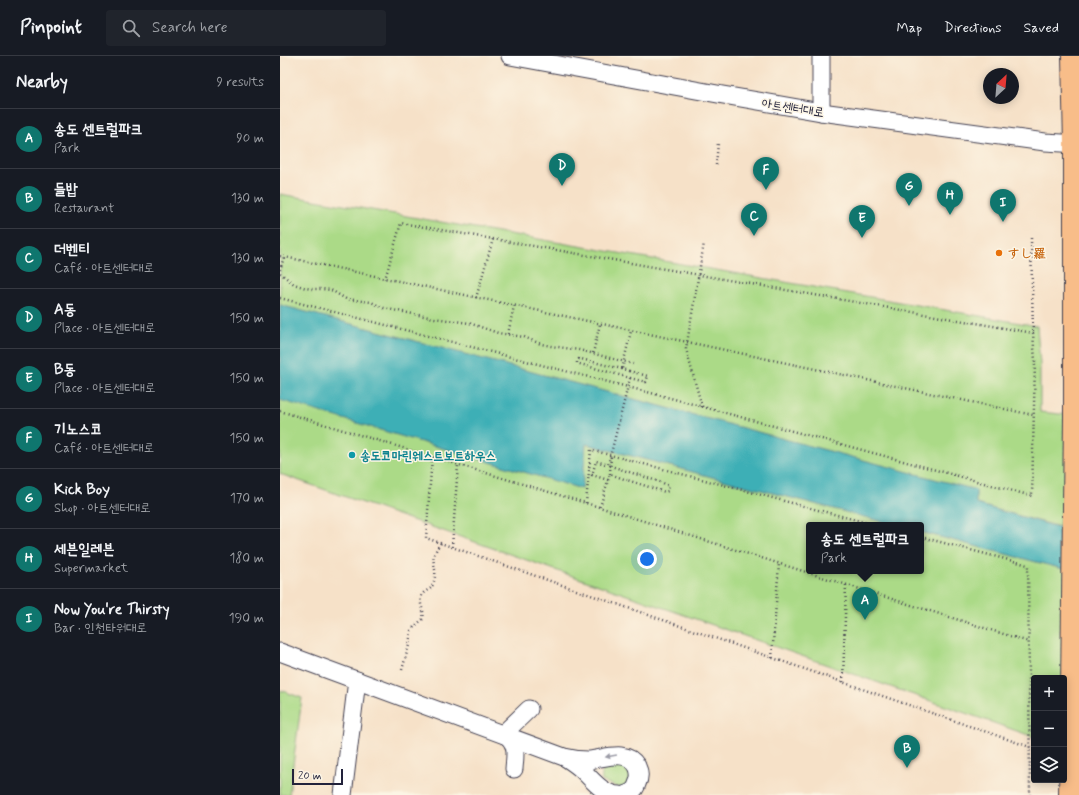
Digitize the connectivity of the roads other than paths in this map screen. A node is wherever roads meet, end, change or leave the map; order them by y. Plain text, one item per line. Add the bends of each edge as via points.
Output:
1 (510, 56) edge
2 (821, 56) edge
3 (1073, 56) edge
4 (821, 112) junction
5 (1077, 144) edge
6 (280, 652) edge
7 (357, 680) junction
8 (529, 709) dead end
9 (505, 735) junction
10 (631, 746) dead end
11 (539, 747) junction
12 (564, 757) junction
13 (639, 771) junction
14 (343, 795) edge
15 (619, 795) edge
16 (624, 795) edge
17 (1070, 795) edge

1 - 4 street, 아트센터대로
2 - 4 street
3 - 5 main road
4 - 5 street, 아트센터대로
5 - 17 main road, bridge
6 - 7 street
7 - 9 street
7 - 14 street
8 - 9 street
9 - 11 street
9 - 11 street via 515,746 514,769 524,751
10 - 13 street
11 - 12 street
13 -> 12 street via 633,761 624,756 589,760
12 - 15 street via 583,770 603,790
13 - 16 street via 640,776 635,789

